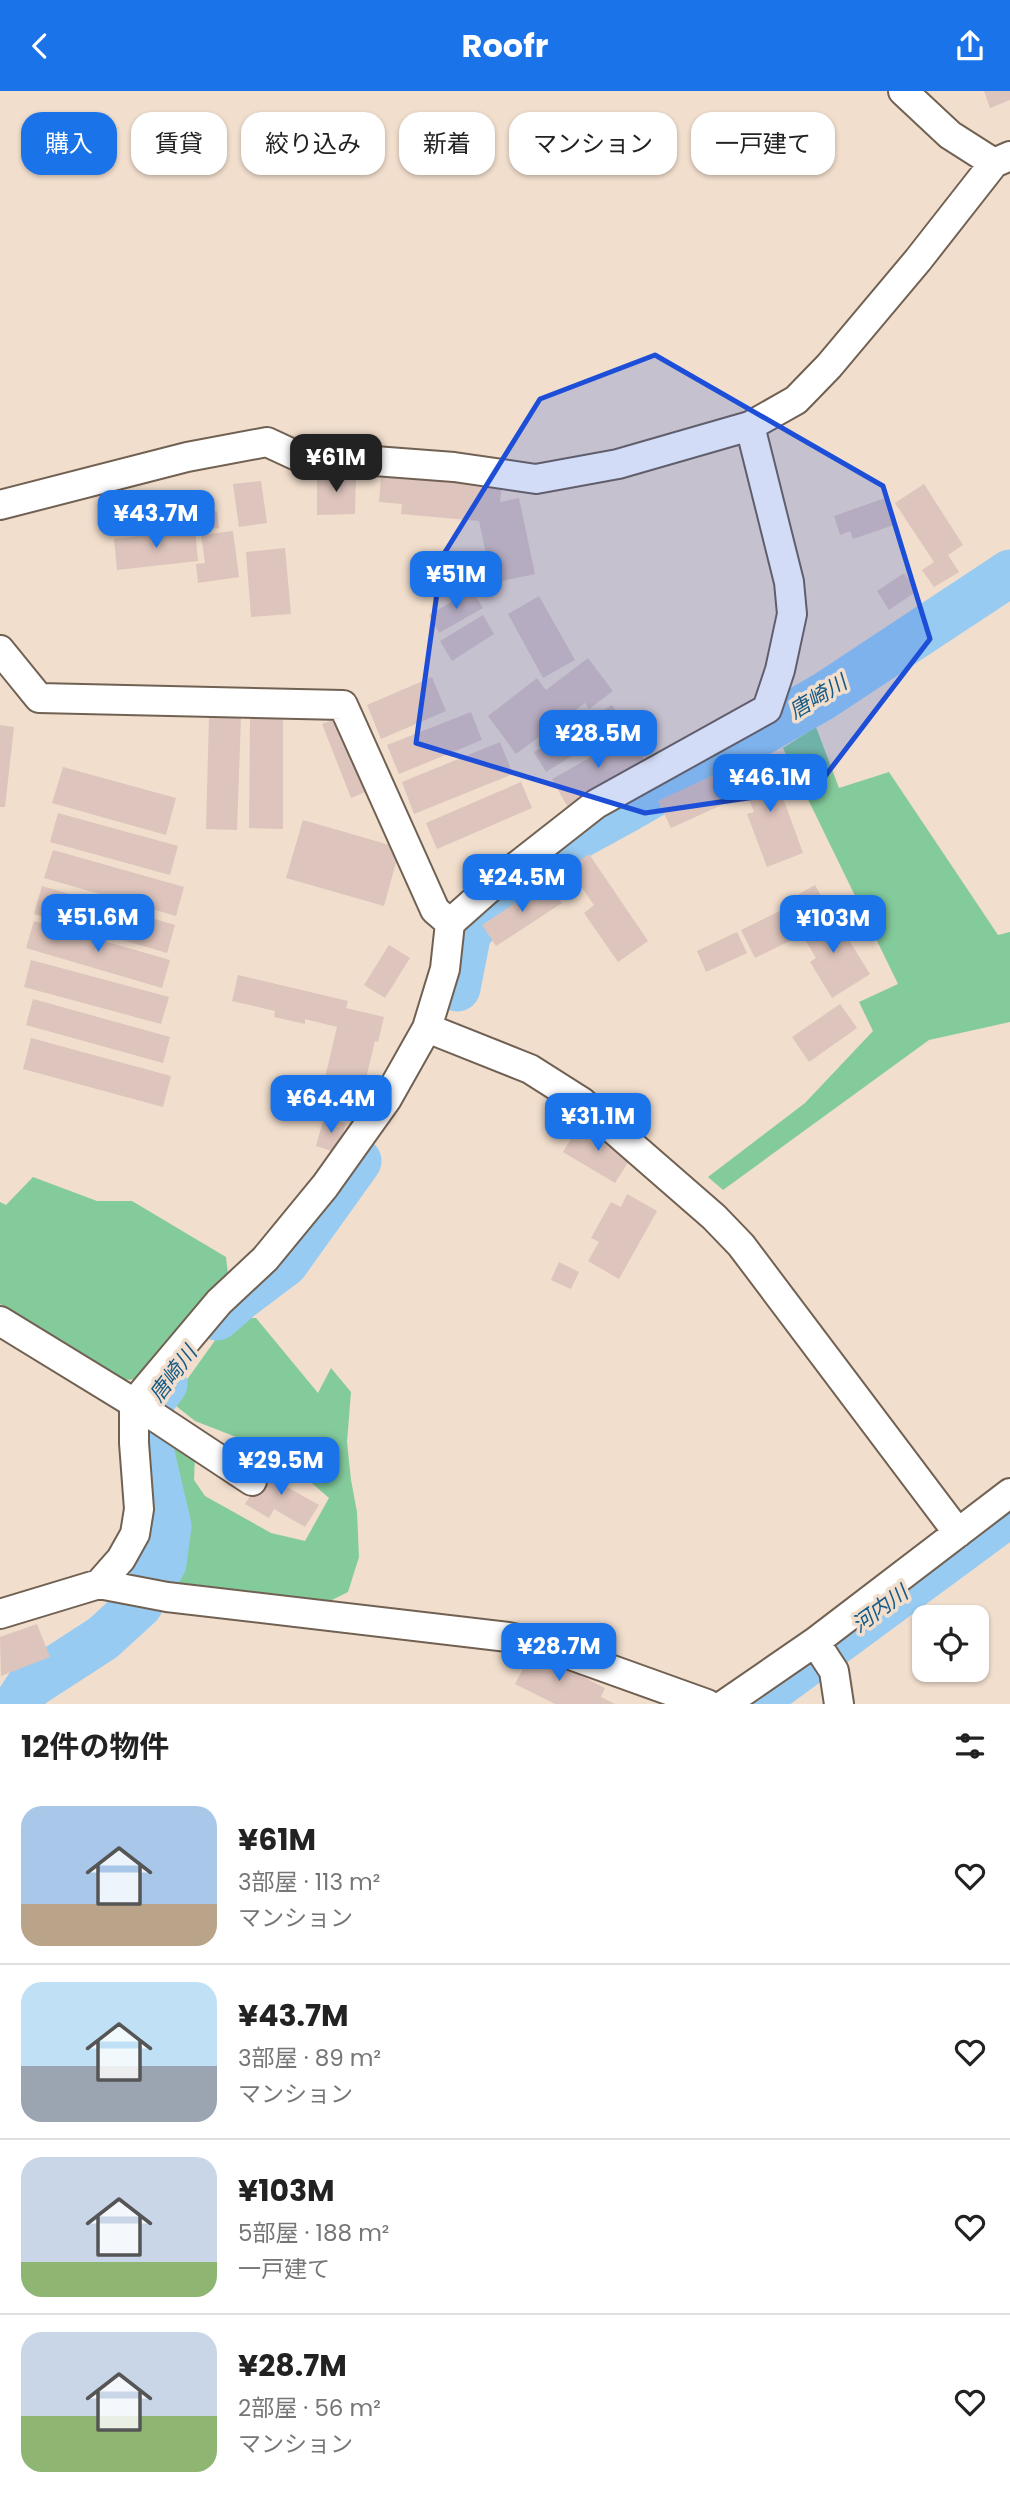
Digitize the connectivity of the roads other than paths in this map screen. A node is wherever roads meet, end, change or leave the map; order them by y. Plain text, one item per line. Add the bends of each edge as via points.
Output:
1 (903, 91) edge
2 (1002, 159) edge
3 (750, 426) junction
4 (0, 505) edge
5 (0, 650) edge
6 (450, 923) junction
7 (427, 1028) junction
8 (0, 1321) edge
9 (134, 1403) junction
10 (252, 1481) dead end
11 (1010, 1493) edge
12 (958, 1533) junction
13 (99, 1584) junction
14 (0, 1614) edge
15 (815, 1642) junction
16 (707, 1704) edge
17 (725, 1704) edge
18 (839, 1704) edge

1 - 2 street via 950,135
2 - 3 street via 829,366 796,400
3 - 4 street via 618,464 536,479 454,467 295,455 267,442 187,457
3 - 6 street via 789,582 792,614 767,709 596,804
5 - 6 street via 39,698 343,705 435,910
6 - 7 street via 445,969
7 - 9 street via 387,1098 325,1186
7 - 12 street via 530,1069 582,1102 714,1217 741,1245
8 - 9 street
9 - 10 street
9 - 13 street via 139,1509 135,1534
11 - 12 street
12 - 15 street
13 - 14 street
13 - 16 street via 167,1597 508,1637 537,1643
15 - 17 street
15 - 18 street via 834,1671

